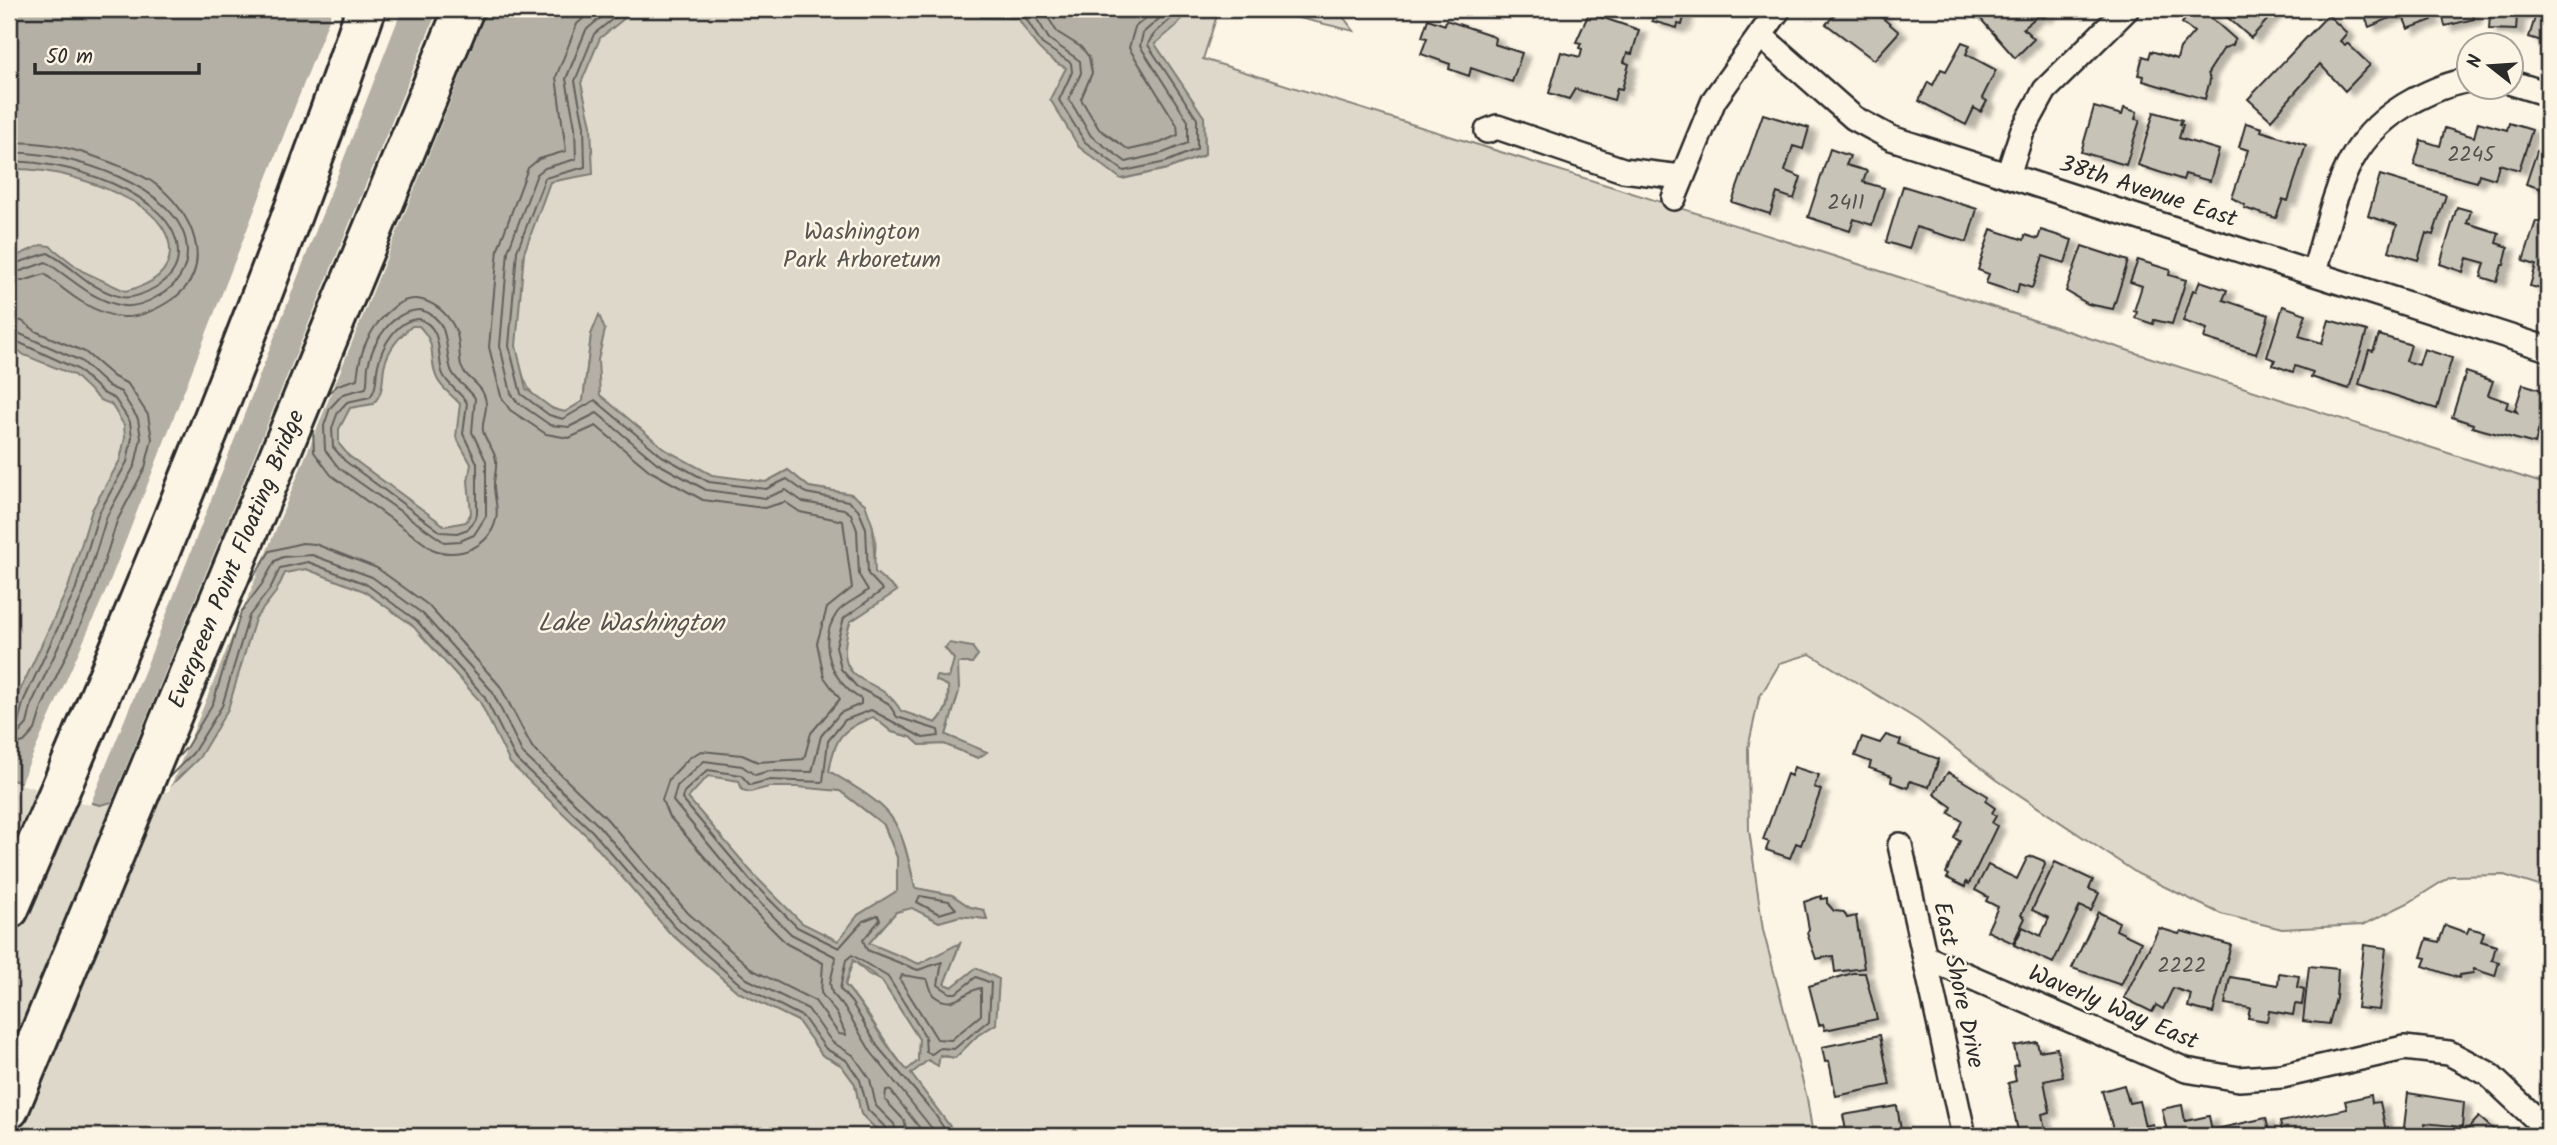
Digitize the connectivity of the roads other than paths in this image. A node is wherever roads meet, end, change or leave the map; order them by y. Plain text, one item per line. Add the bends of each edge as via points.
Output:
1 (366, 9) edge
2 (464, 9) edge
3 (1779, 9) edge
4 (2127, 9) edge
5 (1760, 35) junction
6 (2456, 83) edge
7 (2526, 87) edge
8 (2548, 94) edge
9 (1487, 131) dead end
10 (2008, 175) junction
11 (2314, 272) junction
12 (2548, 349) edge
13 (1900, 845) dead end
14 (9, 909) edge
15 (1927, 958) junction
16 (9, 1109) edge
17 (2548, 1130) edge
18 (1964, 1136) edge

1 - 14 highway via 321,141 215,417
2 - 16 highway, Evergreen Point Floating Bridge
3 - 5 street
4 - 10 street via 2045,90 2022,132
5 - 9 street via 1714,100 1677,187 1497,127
5 - 10 street, 38th Avenue East via 1854,118 1891,138
6 - 11 street via 2393,111 2367,133 2345,173
7 - 8 street
10 - 11 street, 38th Avenue East
11 - 12 street, 38th Avenue East
13 - 15 street, East Shore Drive
15 - 17 street, Waverly Way East via 2186,1070 2239,1079 2282,1076 2404,1048 2449,1053 2487,1073
15 - 18 street, East Shore Drive

